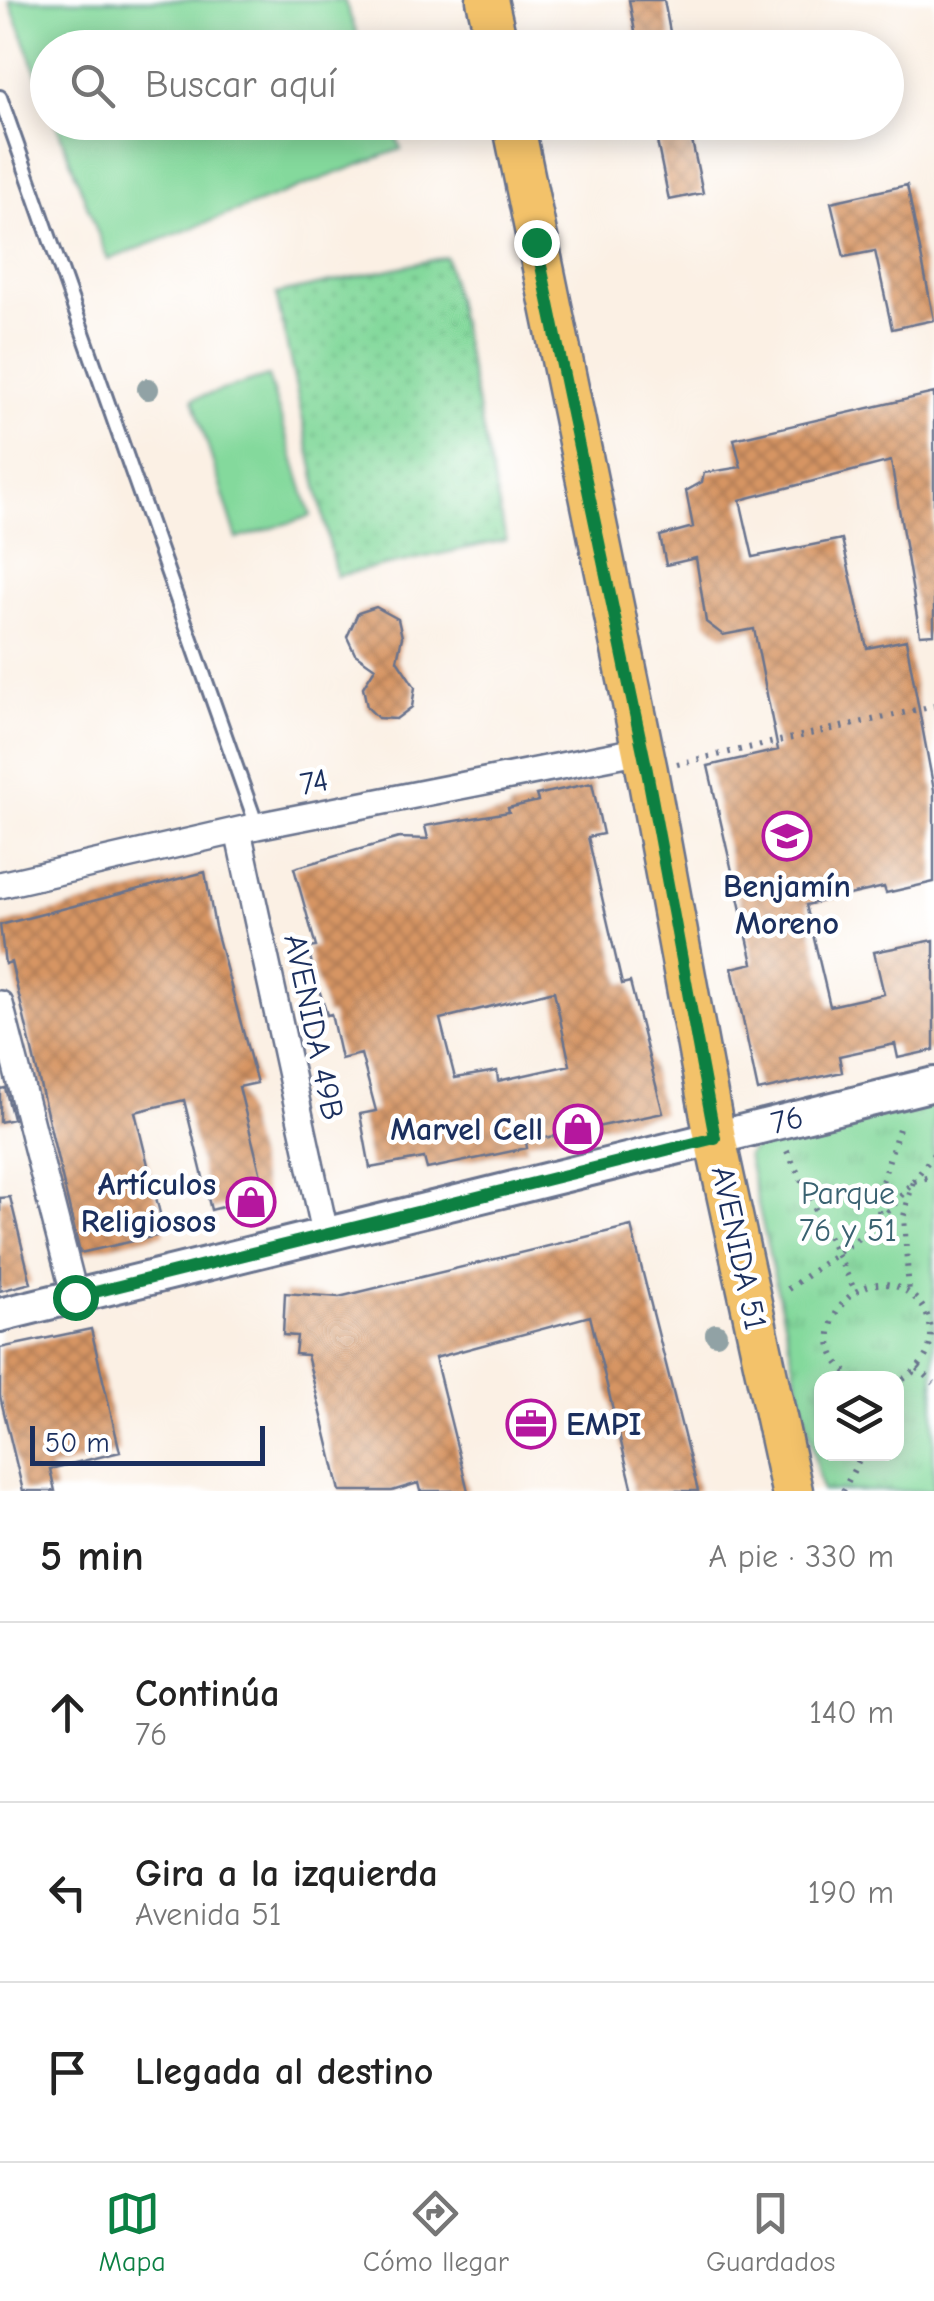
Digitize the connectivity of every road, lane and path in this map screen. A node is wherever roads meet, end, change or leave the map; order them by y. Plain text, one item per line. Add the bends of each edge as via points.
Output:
1 (486, 0) edge
2 (494, 30) edge
3 (0, 96) edge
4 (517, 140) edge
5 (934, 706) edge
6 (644, 760) junction
7 (248, 829) junction
8 (0, 885) edge
9 (0, 1004) edge
10 (934, 1084) edge
11 (900, 1126) dead end
12 (715, 1138) junction
13 (787, 1150) dead end
14 (934, 1154) edge
15 (934, 1176) edge
16 (913, 1181) junction
17 (878, 1224) junction
18 (326, 1237) junction
19 (838, 1254) junction
20 (788, 1289) dead end
21 (856, 1290) junction
22 (909, 1293) junction
23 (75, 1297) junction
24 (0, 1315) edge
25 (918, 1368) junction
26 (848, 1371) edge
27 (904, 1377) edge
28 (934, 1383) edge
29 (858, 1461) edge
30 (792, 1491) edge
31 (843, 1491) edge

1 - 2 main road
3 - 7 lane
4 - 6 main road, AVENIDA 51
5 - 6 path
6 - 7 street, 74
6 - 12 main road, AVENIDA 51
7 - 8 street, 74
7 - 18 street, AVENIDA 49B
9 - 23 street
10 - 12 street, 76
11 - 17 path via 882,1182
12 - 18 street, 76
12 - 30 main road, AVENIDA 51
13 - 19 path
14 - 16 path
15 - 16 path
16 - 17 path
16 - 22 path via 904,1216
17 - 19 path
18 - 23 street, 76
19 - 20 path
19 - 21 path
21 - 22 path via 878,1284
21 - 26 path via 836,1309 829,1342
22 - 25 path via 921,1304 931,1335
23 - 24 street, 76
25 - 27 path
25 - 28 path
29 - 31 path

